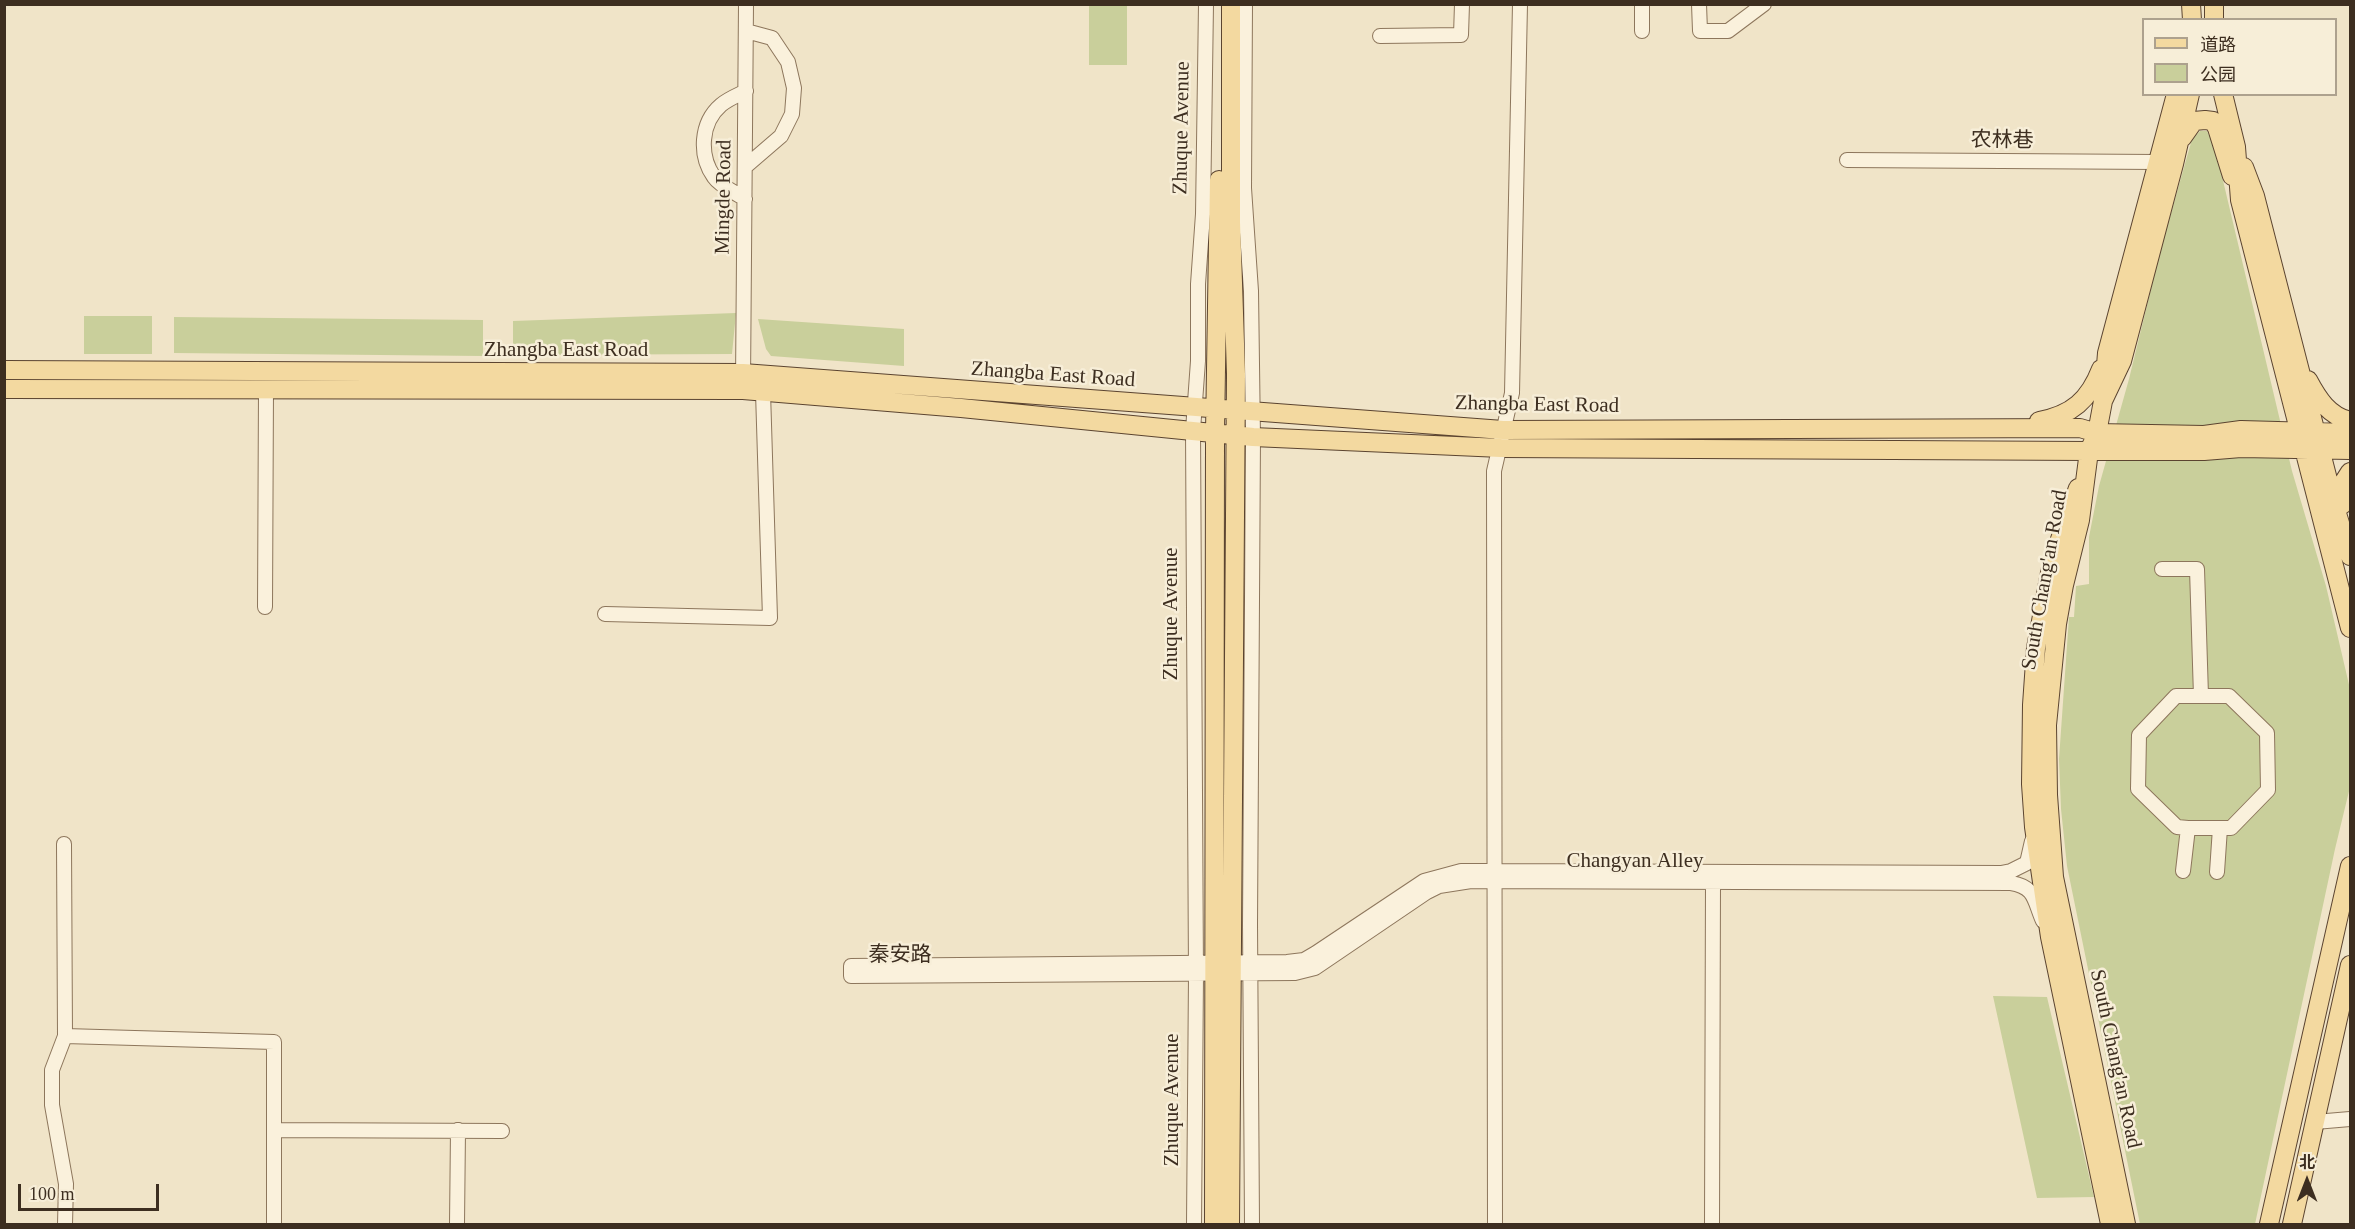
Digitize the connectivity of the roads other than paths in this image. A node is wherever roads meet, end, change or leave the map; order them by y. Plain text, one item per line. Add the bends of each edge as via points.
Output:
1 (747, 4) edge
2 (1206, 4) edge
3 (1220, 4) edge
4 (1231, 4) edge
5 (1245, 4) edge
6 (1461, 4) edge
7 (1520, 4) edge
8 (1642, 4) edge
9 (1699, 4) edge
10 (1764, 4) edge
11 (746, 31) junction
12 (1642, 31) dead end
13 (1380, 36) dead end
14 (746, 91) junction
15 (2175, 96) edge
16 (2190, 96) edge
17 (2224, 96) edge
18 (2236, 146) junction
19 (2178, 147) junction
20 (1847, 160) dead end
21 (2157, 162) junction
22 (745, 167) junction
23 (745, 199) junction
24 (2240, 200) junction
25 (2107, 353) junction
26 (2297, 359) junction
27 (4, 370) edge
28 (743, 382) junction
29 (4, 389) edge
30 (266, 389) junction
31 (763, 392) junction
32 (2103, 401) junction
33 (1194, 407) junction
34 (1235, 409) junction
35 (2350, 421) edge
36 (1503, 429) junction
37 (1992, 429) junction
38 (1193, 430) junction
39 (1215, 432) junction
40 (2097, 433) junction
41 (2350, 433) edge
42 (1244, 436) junction
43 (2310, 440) junction
44 (1501, 448) junction
45 (2350, 450) edge
46 (2088, 459) junction
47 (2350, 472) edge
48 (2346, 537) junction
49 (2350, 556) edge
50 (2162, 569) dead end
51 (265, 607) dead end
52 (605, 614) dead end
53 (2350, 628) edge
54 (2201, 696) junction
55 (2034, 827) junction
56 (2188, 828) junction
57 (2220, 828) junction
58 (64, 844) dead end
59 (2350, 866) edge
60 (2183, 870) dead end
61 (2217, 872) dead end
62 (1494, 876) junction
63 (1713, 882) junction
64 (2050, 937) junction
65 (2350, 965) edge
66 (1213, 969) junction
67 (1250, 969) junction
68 (65, 1036) junction
69 (2350, 1119) edge
70 (2315, 1122) junction
71 (274, 1130) junction
72 (458, 1130) junction
73 (502, 1131) dead end
74 (65, 1224) edge
75 (274, 1224) edge
76 (457, 1224) edge
77 (1194, 1224) edge
78 (1214, 1224) edge
79 (1230, 1224) edge
80 (1252, 1224) edge
81 (1495, 1224) edge
82 (1712, 1224) edge
83 (2110, 1224) edge
84 (2126, 1224) edge
85 (2269, 1224) edge
86 (2292, 1224) edge

1 - 11 street, Mingde Road
2 - 33 street, Zhuque Avenue via 1203,214
3 - 34 main road, Zhuque Avenue
4 - 34 main road, Zhuque Avenue
5 - 34 street, Zhuque Avenue via 1244,188 1251,291
6 - 13 street via 1461,35
7 - 36 street via 1512,393
8 - 12 street
9 - 10 street via 1700,30 1728,31
11 - 14 street, Mingde Road
11 - 22 street via 772,38 788,62 794,88 792,114 781,136
14 - 22 street, Mingde Road
14 - 23 street via 721,105 707,124 704,142 705,159 715,179
15 - 21 main road
16 - 19 main road, South Chang'an Road
17 - 18 main road
18 - 24 main road
18 - 26 main road via 2255,196
19 - 24 main road via 2194,121 2213,121
19 - 32 main road, South Chang'an Road via 2122,361
20 - 21 street, 农林巷
21 - 25 main road
22 - 23 street, Mingde Road
23 - 28 street, Mingde Road
24 - 43 main road
25 - 32 main road
25 - 37 main road via 2092,388 2066,414
26 - 35 main road via 2319,400 2331,412
26 - 43 main road
27 - 28 main road, Zhangba East Road
28 - 30 main road, Zhangba East Road
28 - 31 main road, Zhangba East Road
28 - 33 main road, Zhangba East Road
29 - 30 main road, Zhangba East Road
30 - 51 street
31 - 38 main road, Zhangba East Road
31 - 52 street via 770,618
32 - 40 main road, South Chang'an Road
33 - 34 main road, Zhangba East Road
33 - 38 street, Zhuque Avenue
34 - 36 main road, Zhangba East Road
34 - 39 main road, Zhuque Avenue
34 - 42 main road, Zhuque Avenue
36 - 37 main road, Zhangba East Road
36 - 44 street
37 - 40 main road, Zhangba East Road via 2080,428
38 - 39 main road, Zhangba East Road
38 - 66 street, Zhuque Avenue
39 - 42 main road, Zhangba East Road
39 - 66 main road, Zhuque Avenue
40 - 43 main road, Zhangba East Road via 2204,435 2241,429
40 - 46 main road, South Chang'an Road
41 - 43 main road
42 - 44 main road, Zhangba East Road
42 - 66 main road, Zhuque Avenue
42 - 67 street, Zhuque Avenue
43 - 45 main road
43 - 46 main road, Zhangba East Road
43 - 48 main road
43 - 53 main road
44 - 46 main road, Zhangba East Road
44 - 62 street via 1494,471
46 - 55 main road via 2052,562 2036,648 2031,747
46 - 84 main road, South Chang'an Road via 2050,672 2049,830 2054,877
47 - 48 main road via 2340,491
48 - 49 main road
50 - 54 street via 2197,569
54 - 56 street via 2176,696 2139,735 2138,789 2177,827
54 - 57 street via 2229,696 2267,733 2268,790 2231,828
55 - 62 street, Changyan Alley via 2027,863 2001,873
55 - 64 main road
56 - 57 street
56 - 60 street
57 - 61 street
58 - 68 street
59 - 85 main road
62 - 63 street, Changyan Alley
62 - 67 street, Changyan Alley via 1461,872 1424,881 1304,960
62 - 81 street
63 - 64 street, Changyan Alley via 2011,883 2024,886 2033,894
63 - 82 street
64 - 83 main road
65 - 70 main road
66 - 66 street, 秦安路 via 851,966 851,976
66 - 67 street, Changyan Alley
66 - 77 street, Zhuque Avenue
66 - 78 main road, Zhuque Avenue
66 - 79 main road, Zhuque Avenue
67 - 80 street, Zhuque Avenue
68 - 71 street via 274,1042
68 - 74 street via 52,1070 52,1105 66,1184
69 - 70 street
70 - 86 main road
71 - 72 street
71 - 75 street
72 - 73 street
72 - 76 street

